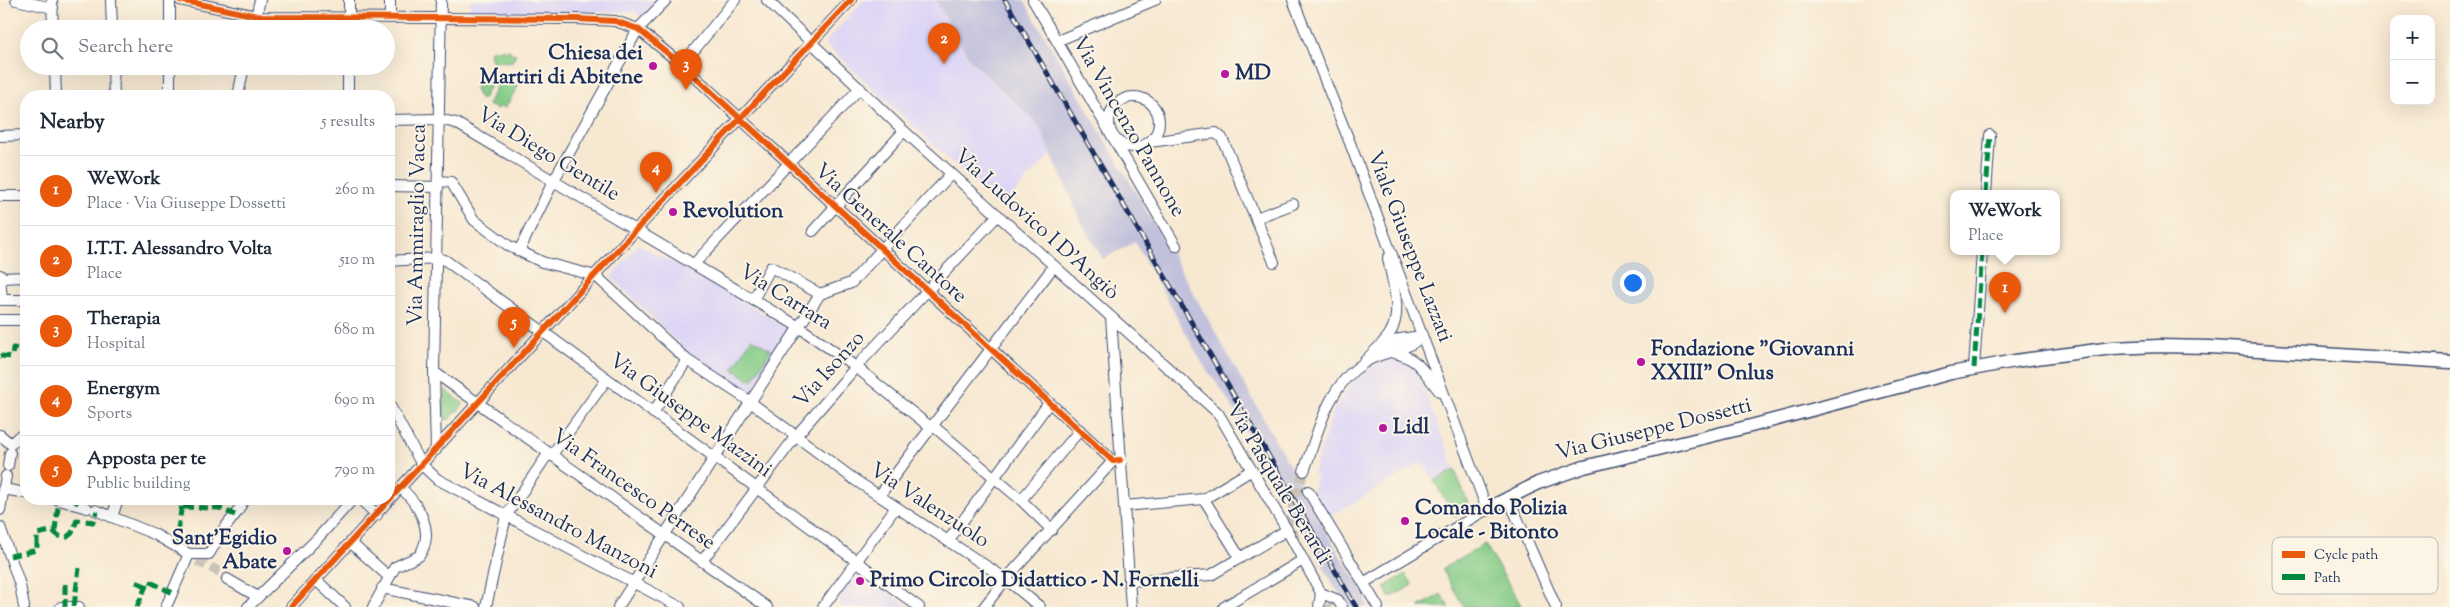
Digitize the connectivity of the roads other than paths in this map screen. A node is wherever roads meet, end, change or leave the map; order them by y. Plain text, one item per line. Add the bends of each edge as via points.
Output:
1 (16, 0) edge
2 (111, 0) edge
3 (170, 0) edge
4 (180, 0) edge
5 (260, 0) edge
6 (349, 0) edge
7 (390, 0) edge
8 (441, 0) edge
9 (666, 0) edge
10 (735, 0) edge
11 (767, 0) edge
12 (851, 0) edge
13 (1033, 0) edge
14 (1155, 0) edge
15 (1293, 0) edge
16 (52, 4) edge
17 (256, 16) junction
18 (349, 18) junction
19 (390, 18) junction
20 (441, 19) junction
21 (53, 20) edge
22 (112, 20) edge
23 (170, 20) edge
24 (255, 20) edge
25 (638, 29) junction
26 (1057, 41) junction
27 (812, 42) junction
28 (682, 65) junction
29 (55, 75) edge
30 (113, 75) edge
31 (170, 75) edge
32 (242, 75) edge
33 (348, 75) edge
34 (860, 88) junction
35 (56, 90) edge
36 (114, 90) edge
37 (170, 90) edge
38 (239, 90) edge
39 (348, 90) edge
40 (438, 119) junction
41 (741, 119) junction
42 (395, 120) edge
43 (904, 131) junction
44 (20, 135) edge
45 (1990, 135) dead end
46 (0, 136) edge
47 (1113, 136) junction
48 (1150, 142) junction
49 (789, 164) junction
50 (951, 174) junction
51 (554, 180) junction
52 (438, 184) junction
53 (395, 186) edge
54 (1986, 190) edge
55 (0, 196) edge
56 (20, 196) edge
57 (1293, 204) dead end
58 (836, 207) junction
59 (998, 215) junction
60 (1256, 218) junction
61 (636, 230) junction
62 (813, 231) dead end
63 (1385, 236) junction
64 (1176, 246) dead end
65 (881, 249) junction
66 (519, 251) junction
67 (1982, 255) edge
68 (437, 258) junction
69 (395, 261) edge
70 (1274, 262) dead end
71 (694, 264) junction
72 (1054, 266) junction
73 (596, 276) junction
74 (0, 277) edge
75 (20, 277) edge
76 (928, 291) junction
77 (820, 294) junction
78 (20, 300) edge
79 (753, 300) junction
80 (1111, 317) junction
81 (0, 320) edge
82 (20, 320) edge
83 (799, 327) junction
84 (543, 332) junction
85 (1422, 336) junction
86 (991, 348) junction
87 (1391, 352) junction
88 (687, 360) junction
89 (1364, 362) junction
90 (2450, 362) edge
91 (856, 367) junction
92 (1974, 368) junction
93 (434, 372) junction
94 (607, 378) junction
95 (1447, 400) junction
96 (751, 402) junction
97 (1049, 403) junction
98 (478, 404) junction
99 (653, 413) junction
100 (395, 415) edge
101 (931, 426) junction
102 (1080, 430) junction
103 (0, 435) edge
104 (20, 436) edge
105 (796, 436) junction
106 (11, 449) junction
107 (436, 450) junction
108 (550, 455) junction
109 (715, 458) junction
110 (1117, 461) junction
111 (422, 466) junction
112 (1252, 470) junction
113 (1304, 471) tunnel mouth
114 (995, 478) junction
115 (401, 488) junction
116 (756, 488) junction
117 (4, 490) junction
118 (1308, 491) dead end
119 (20, 492) edge
120 (395, 494) edge
121 (879, 496) junction
122 (1508, 497) junction
123 (1204, 499) junction
124 (1021, 500) junction
125 (77, 505) edge
126 (116, 505) edge
127 (241, 505) edge
128 (348, 505) edge
129 (366, 505) edge
130 (384, 505) edge
131 (1124, 506) junction
132 (896, 507) junction
133 (1487, 509) junction
134 (0, 510) edge
135 (377, 515) junction
136 (506, 516) junction
137 (112, 517) junction
138 (0, 529) edge
139 (1052, 530) junction
140 (1287, 530) junction
141 (665, 535) junction
142 (948, 541) junction
143 (351, 543) junction
144 (194, 557) junction
145 (1240, 558) junction
146 (1303, 560) junction
147 (702, 561) junction
148 (856, 562) junction
149 (388, 576) junction
150 (227, 579) tunnel mouth
151 (1006, 579) junction
152 (316, 580) junction
153 (1129, 581) junction
154 (633, 582) junction
155 (1364, 582) junction
156 (382, 588) junction
157 (1320, 594) junction
158 (260, 595) junction
159 (752, 597) junction
160 (169, 606) edge
161 (24, 607) edge
162 (61, 607) edge
163 (79, 607) edge
164 (248, 607) edge
165 (292, 607) edge
166 (345, 607) edge
167 (373, 607) edge
168 (475, 607) edge
169 (486, 607) edge
170 (618, 607) edge
171 (680, 607) edge
172 (748, 607) edge
173 (767, 607) edge
174 (823, 607) edge
175 (919, 607) edge
176 (984, 607) edge
177 (1040, 607) edge
178 (1131, 607) edge
179 (1224, 607) edge
180 (1318, 607) edge
181 (1342, 607) edge
182 (1378, 607) edge
183 (1556, 607) edge

1 - 16 street
2 - 22 street
3 - 23 street
4 - 17 street
5 - 17 street
6 - 18 street
7 - 19 street
8 - 20 street, Via Ammiraglio Vacca
9 - 25 street
10 - 28 street
11 - 27 street, Via Ludovico I D'Angiò
12 - 27 street
13 - 26 street, Via Vincenzo Pannone
14 - 26 street
15 - 63 street, Viale Giuseppe Lazzati
16 - 21 street
17 - 18 street
17 - 24 street
18 - 19 street
19 - 20 street
20 - 25 street via 615,21
20 - 40 street, Via Ammiraglio Vacca
25 - 28 street, Via Generale Cantore
25 - 51 street
26 - 47 street, Via Vincenzo Pannone
27 - 34 street, Via Ludovico I D'Angiò
27 - 41 street
28 - 41 street, Via Generale Cantore
29 - 35 street
30 - 36 street
31 - 37 street
32 - 38 street
33 - 39 street
34 - 43 street, Via Ludovico I D'Angiò
34 - 49 street
40 - 42 street, Via Diego Gentile
40 - 51 street, Via Diego Gentile via 456,123
40 - 52 street, Via Ammiraglio Vacca
41 - 49 street, Via Generale Cantore
41 - 61 street
43 - 50 street, Via Ludovico I D'Angiò
43 - 58 street
44 - 46 street
45 - 54 street
47 - 48 street via 1127,146 1142,146
47 - 48 street via 1110,120 1117,104 1141,98 1158,114 1158,130
47 - 64 street, Via Vincenzo Pannone
48 - 60 street via 1216,134 1222,138
49 - 58 street, Via Generale Cantore
49 - 71 street
50 - 59 street, Via Ludovico I D'Angiò
50 - 65 street
51 - 61 street, Via Diego Gentile
51 - 66 street
52 - 53 street
52 - 66 street via 451,182 474,220
52 - 68 street, Via Ammiraglio Vacca
55 - 56 street
57 - 60 street
58 - 62 street
58 - 65 street, Via Generale Cantore
59 - 72 street, Via Ludovico I D'Angiò
59 - 76 street, Via Isonzo
60 - 70 street
61 - 71 street, Via Carrara
61 - 73 street
63 - 85 street, Viale Giuseppe Lazzati
63 - 89 street via 1397,307 1396,322 1388,337
65 - 76 street, Via Generale Cantore
65 - 77 street via 850,283
66 - 73 street via 542,262
67 - 92 street
68 - 69 street
68 - 84 street, Via Giuseppe Mazzini via 445,260
68 - 93 street, Via Ammiraglio Vacca
71 - 79 street, Via Carrara
72 - 80 street, Via Ludovico I D'Angiò
72 - 86 street
73 - 84 street
73 - 88 street, Via Valenzuolo
74 - 75 street
74 - 78 street via 2,300
76 - 86 street, Via Generale Cantore
76 - 91 street, Via Isonzo
77 - 79 street via 771,267
77 - 83 street
79 - 83 street, Via Carrara
80 - 110 street, Via Ludovico I D'Angiò
80 - 112 street, Via Pasquale Berardi via 1218,413
81 - 82 street
83 - 91 street, Via Carrara
83 - 96 street
84 - 94 street, Via Giuseppe Mazzini
84 - 98 street
85 - 87 street via 1412,346
85 - 89 street via 1387,344
85 - 95 street, Viale Giuseppe Lazzati
86 - 97 street, Via Generale Cantore
86 - 101 street
87 - 89 street
87 - 95 street via 1415,360
88 - 96 street, Via Valenzuolo
88 - 99 street
89 - 113 street via 1334,393
90 - 92 main road, Via Giuseppe Dossetti via 2159,346 2112,348
91 - 101 street, Via Carrara
91 - 105 street, Via Isonzo
92 - 122 main road, Via Giuseppe Dossetti via 1584,467
93 - 98 street, Via Francesco Perrese
93 - 107 street, Via Ammiraglio Vacca
94 - 99 street, Via Giuseppe Mazzini
94 - 108 street
95 - 133 street, Viale Giuseppe Lazzati
96 - 105 street, Via Valenzuolo
96 - 109 street
97 - 102 street, Via Generale Cantore
97 - 114 street
98 - 107 street
98 - 108 street, Via Francesco Perrese
99 - 109 street, Via Giuseppe Mazzini
100 - 111 street
101 - 114 street, Via Carrara
101 - 121 street
102 - 110 street, Via Generale Cantore
102 - 124 street
103 - 106 street
104 - 106 street
105 - 116 street, Via Isonzo
105 - 121 street, Via Valenzuolo
106 - 117 street
107 - 111 street
108 - 136 street
108 - 141 street, Via Francesco Perrese
109 - 116 street, Via Giuseppe Mazzini
109 - 141 street
110 - 131 street, Via Ludovico I D'Angiò
110 - 139 street
111 - 115 street
111 - 136 street, Via Alessandro Manzoni via 441,481
112 - 123 street
112 - 140 street, Via Pasquale Berardi
114 - 124 street, Via Carrara
114 - 142 street
115 - 120 street
115 - 149 street via 420,512 425,540 419,556 398,564
116 - 147 street, Via Isonzo
116 - 148 street, Via Giuseppe Mazzini
117 - 119 street
117 - 134 street
118 - 155 street
121 - 132 street, Via Valenzuolo
122 - 133 main road, Via Giuseppe Dossetti
122 - 183 street
123 - 131 street
123 - 145 street
124 - 139 street, Via Carrara
125 - 137 street
126 - 137 street
127 - 144 street via 209,554
128 - 158 street
129 - 135 street
130 - 135 street
131 - 153 street, Via Ludovico I D'Angiò
132 - 142 street, Via Valenzuolo
132 - 148 street
133 - 155 street, Via Giuseppe Dossetti
135 - 143 street
136 - 154 street, Via Alessandro Manzoni
136 - 169 street
137 - 144 street via 154,534
138 - 161 street via 20,585
139 - 151 street
140 - 145 street
140 - 146 street, Via Pasquale Berardi
141 - 147 street, Via Francesco Perrese
141 - 154 street
142 - 151 street, Via Valenzuolo
143 - 149 street
143 - 152 street
144 - 160 street
145 - 153 street via 1211,575
146 - 157 street, Via Pasquale Berardi
146 - 179 street
147 - 159 street, Via Francesco Perrese
148 - 174 street
148 - 175 street, Via Giuseppe Mazzini
149 - 156 street
150 - 158 street
151 - 176 street
151 - 177 street, Via Valenzuolo
152 - 165 street
152 - 166 street
153 - 178 street, Via Ludovico I D'Angiò
154 - 170 street
154 - 171 street, Via Alessandro Manzoni
155 - 182 street
156 - 167 street
156 - 168 street
157 - 180 street
157 - 181 street via 1338,600
158 - 164 street
159 - 172 street
159 - 173 street, Via Francesco Perrese
162 - 163 street

